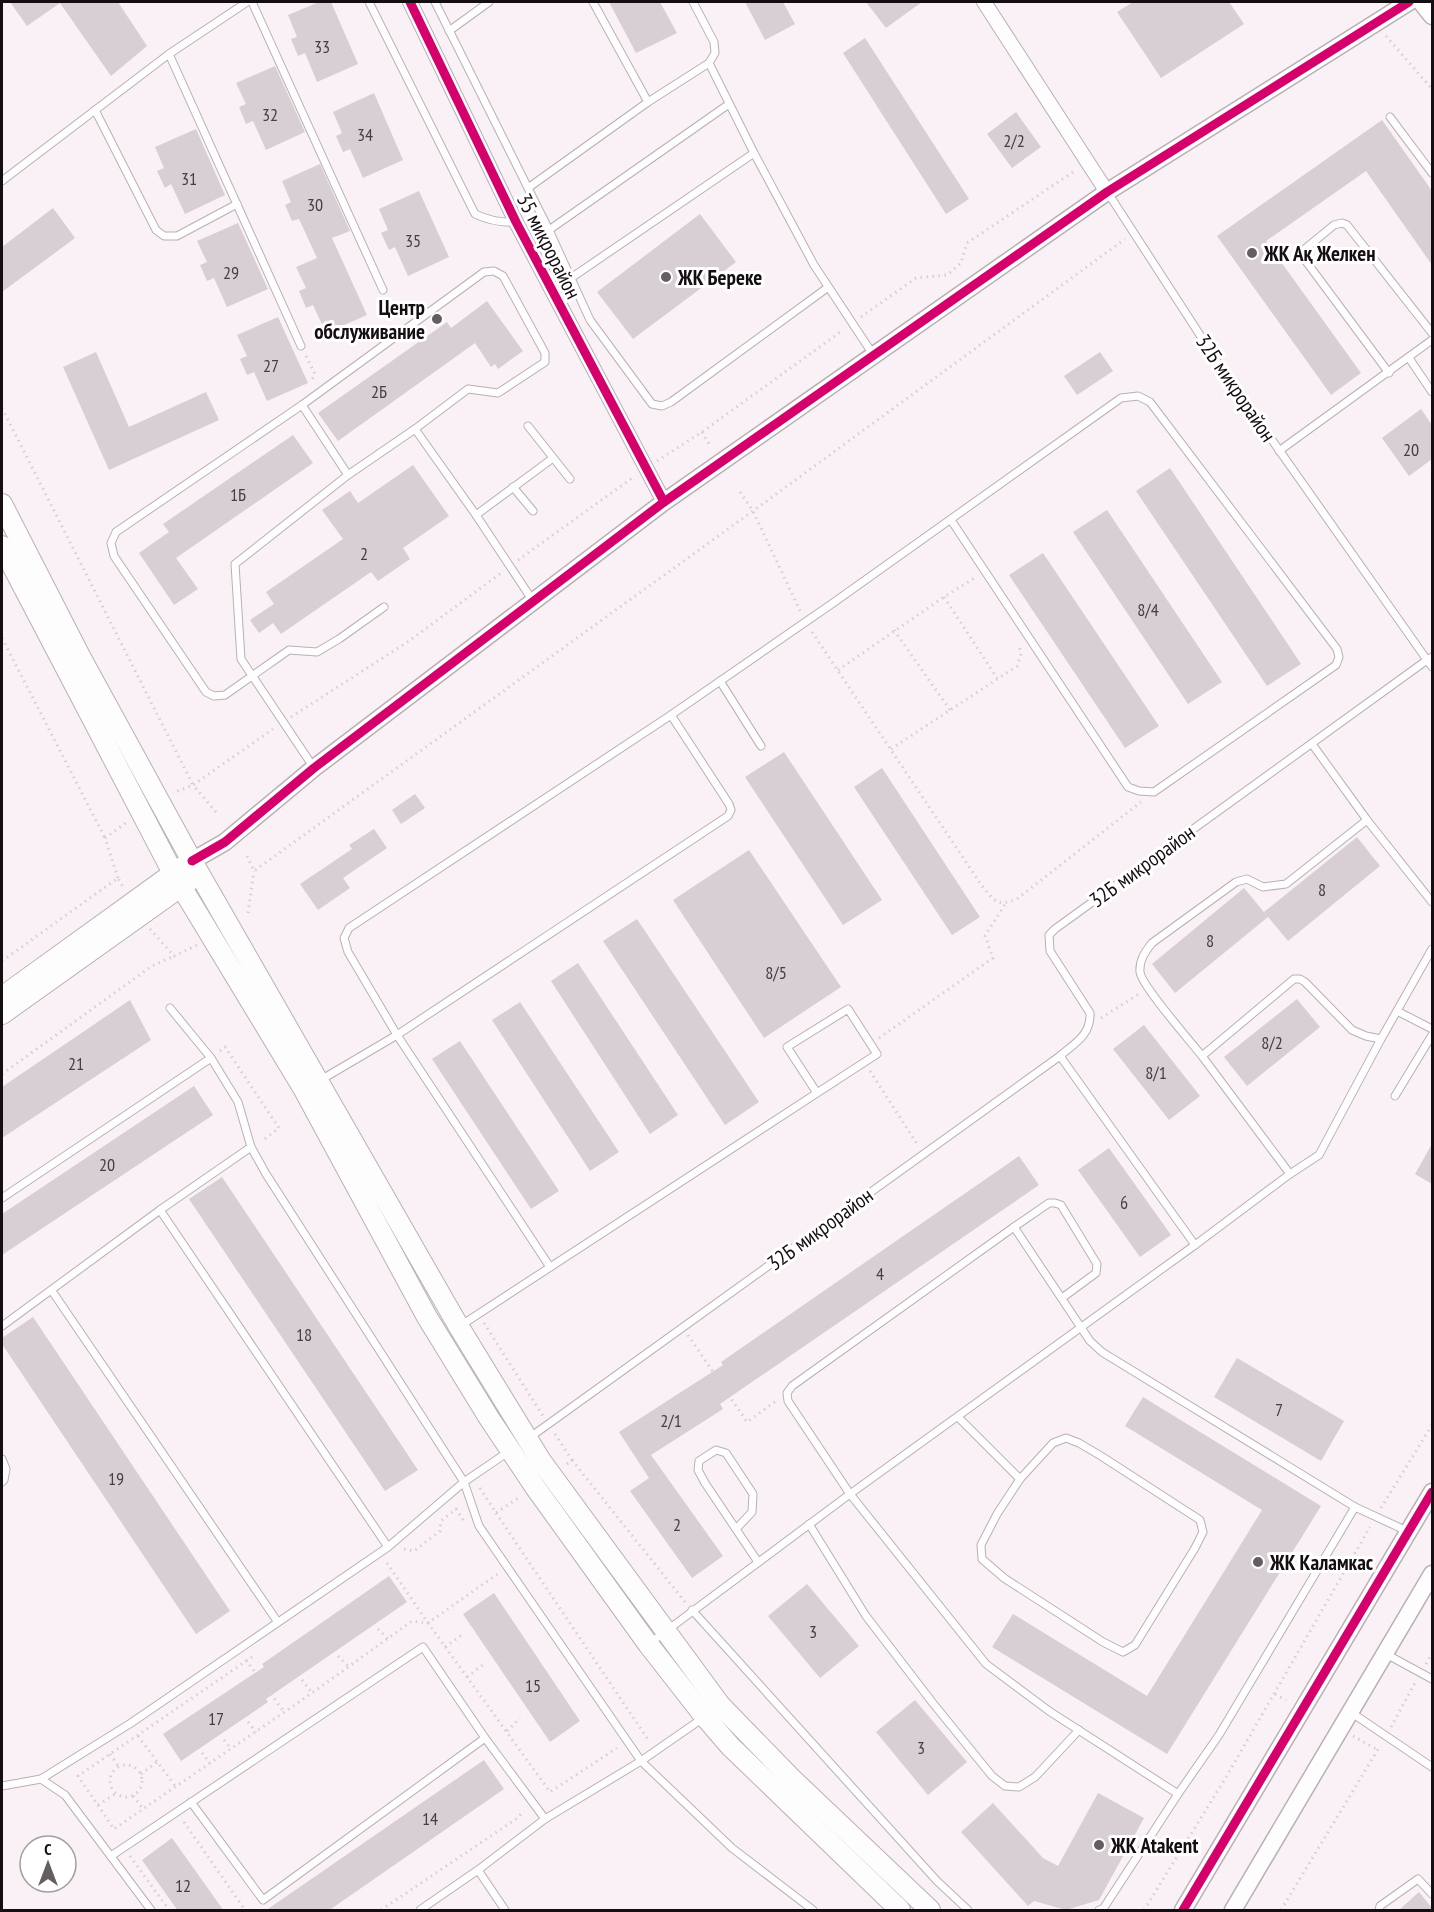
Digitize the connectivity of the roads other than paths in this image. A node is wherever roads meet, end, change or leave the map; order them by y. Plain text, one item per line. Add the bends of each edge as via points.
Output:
1 (247, 2) edge
2 (252, 2) edge
3 (369, 2) edge
4 (410, 2) edge
5 (435, 2) edge
6 (489, 2) edge
7 (593, 2) edge
8 (693, 2) edge
9 (984, 2) edge
10 (1409, 2) edge
11 (1421, 2) edge
12 (1432, 16) edge
13 (449, 31) junction
14 (169, 54) junction
15 (709, 63) junction
16 (648, 102) junction
17 (729, 104) junction
18 (95, 110) junction
19 (1390, 117) dead end
20 (754, 153) junction
21 (1432, 173) edge
22 (2, 181) edge
23 (528, 188) junction
24 (1107, 192) junction
25 (237, 204) junction
26 (516, 222) junction
27 (549, 230) junction
28 (571, 278) junction
29 (827, 288) junction
30 (383, 290) dead end
31 (1432, 333) edge
32 (1432, 340) edge
33 (301, 346) road end
34 (874, 356) junction
35 (1408, 358) junction
36 (1389, 373) junction
37 (1432, 392) edge
38 (303, 405) junction
39 (528, 426) dead end
40 (415, 429) junction
41 (1279, 451) junction
42 (553, 458) junction
43 (348, 475) junction
44 (570, 479) dead end
45 (513, 487) junction
46 (664, 502) junction
47 (2, 504) edge
48 (533, 511) dead end
49 (476, 515) junction
50 (951, 519) junction
51 (2, 546) edge
52 (533, 601) junction
53 (384, 607) dead end
54 (1430, 658) edge
55 (1432, 667) edge
56 (253, 674) junction
57 (720, 681) junction
58 (670, 715) junction
59 (1312, 744) junction
60 (761, 746) dead end
61 (314, 768) junction
62 (1367, 820) junction
63 (196, 868) junction
64 (177, 880) junction
65 (1432, 902) edge
66 (1432, 949) edge
67 (2, 997) edge
68 (170, 1008) dead end
69 (1397, 1011) junction
70 (2, 1014) edge
71 (1432, 1029) edge
72 (397, 1035) junction
73 (1432, 1035) edge
74 (1381, 1039) junction
75 (1060, 1056) junction
76 (1202, 1056) junction
77 (211, 1058) junction
78 (317, 1082) junction
79 (817, 1093) junction
80 (1395, 1096) dead end
81 (251, 1147) junction
82 (1290, 1174) junction
83 (2, 1198) edge
84 (160, 1210) junction
85 (1014, 1227) junction
86 (1195, 1245) junction
87 (549, 1267) junction
88 (52, 1291) junction
89 (1062, 1298) junction
90 (2, 1326) edge
91 (459, 1326) junction
92 (1081, 1327) junction
93 (958, 1417) junction
94 (527, 1440) junction
95 (510, 1450) junction
96 (2, 1459) edge
97 (1020, 1479) junction
98 (543, 1481) junction
99 (2, 1482) edge
100 (464, 1482) junction
101 (1432, 1492) edge
102 (850, 1494) junction
103 (1355, 1507) junction
104 (809, 1524) junction
105 (736, 1529) junction
106 (1408, 1532) junction
107 (388, 1547) junction
108 (758, 1562) junction
109 (1432, 1574) edge
110 (1428, 1592) edge
111 (692, 1610) junction
112 (277, 1622) junction
113 (665, 1631) junction
114 (648, 1644) junction
115 (1386, 1654) junction
116 (1432, 1679) edge
117 (712, 1711) junction
118 (1352, 1713) junction
119 (1079, 1730) junction
120 (485, 1738) junction
121 (641, 1761) junction
122 (1432, 1767) edge
123 (41, 1779) junction
124 (2, 1786) edge
125 (1178, 1794) junction
126 (191, 1802) junction
127 (545, 1818) junction
128 (111, 1856) junction
129 (478, 1870) junction
130 (1432, 1894) edge
131 (152, 1911) edge
132 (420, 1911) edge
133 (505, 1911) edge
134 (813, 1911) edge
135 (900, 1911) edge
136 (930, 1911) edge
137 (968, 1911) edge
138 (1099, 1911) edge
139 (1183, 1911) edge
140 (1233, 1911) edge
141 (1379, 1911) edge

1 - 14 lane
2 - 30 lane
3 - 26 lane via 475,214 504,223
4 - 26 street, 35 микрорайон
5 - 13 lane
6 - 13 lane
7 - 16 lane
8 - 15 lane via 714,42 715,53
9 - 24 street
10 - 24 street
11 - 12 street
13 - 23 lane
14 - 18 lane
14 - 25 lane
15 - 16 lane
15 - 17 lane
16 - 23 lane
17 - 20 lane
17 - 27 lane
18 - 22 lane
18 - 25 lane via 156,230 164,236 177,236
19 - 21 lane
20 - 28 lane
20 - 29 lane
23 - 27 lane
24 - 34 street
24 - 41 lane, 32Б микрорайон
25 - 33 lane
26 - 46 street, 35 микрорайон
27 - 28 lane
28 - 29 lane via 590,320 652,404 662,406
29 - 34 lane
31 - 36 lane via 1347,225 1334,225 1306,248 1305,260
32 - 35 lane
34 - 46 street
35 - 36 lane
35 - 37 lane
36 - 41 lane
38 - 40 lane via 484,272 494,271 503,276 545,353 545,362 501,392 468,388
38 - 43 lane
38 - 56 lane via 116,532 111,543 114,556 206,692 225,695
39 - 42 lane
40 - 43 lane
40 - 49 lane
41 - 54 lane, 32Б микрорайон
42 - 44 lane
42 - 45 lane
43 - 56 lane via 235,564 241,659
45 - 48 lane
45 - 49 lane
46 - 52 street
47 - 63 main road
49 - 52 lane
50 - 50 lane via 1121,398 1138,396 1150,402 1337,649 1339,657 1336,665 1154,792 1139,791 1128,787
50 - 57 lane
51 - 64 main road
52 - 61 street
53 - 56 lane via 317,652 289,650
54 - 55 lane
54 - 59 lane, 32Б микрорайон
56 - 61 lane
57 - 58 lane
57 - 60 lane
58 - 72 lane via 349,928 344,938 348,952
58 - 72 lane via 729,804 728,816
59 - 62 lane
59 - 75 lane, 32Б микрорайон via 1049,935 1050,951 1090,1013 1087,1033
61 - 63 street
62 - 65 lane
62 - 76 lane via 1286,884 1263,887 1241,879 1152,943 1140,962 1140,975
63 - 64 main road
63 - 78 main road
64 - 67 main road via 131,904
64 - 70 main road
64 - 95 main road via 303,1088 428,1317
66 - 69 lane
68 - 77 lane
69 - 71 lane
69 - 74 lane
72 - 78 lane
72 - 87 lane
73 - 80 lane
74 - 76 lane via 1352,1030 1305,982 1294,979
74 - 82 lane via 1322,1152
75 - 86 lane
75 - 94 lane, 32Б микрорайон
76 - 82 lane
77 - 81 lane via 238,1102
77 - 83 lane
78 - 91 main road
79 - 79 lane via 877,1054 848,1009 787,1047
79 - 87 lane
81 - 84 lane
81 - 100 lane
82 - 86 lane
84 - 88 lane
84 - 107 lane
85 - 89 lane
85 - 89 lane via 1049,1203 1061,1205 1098,1268
85 - 102 lane via 787,1393 788,1401
86 - 92 lane
87 - 91 lane
88 - 90 lane
88 - 112 lane
89 - 92 lane
91 - 94 main road
92 - 93 lane
92 - 103 lane via 1102,1352
93 - 97 lane
93 - 102 lane
94 - 98 main road
95 - 98 main road
95 - 100 lane
96 - 99 lane via 6,1469
97 - 97 lane via 981,1545 982,1558 1004,1578 1103,1642 1123,1652 1135,1645 1195,1548 1203,1532 1200,1520 1101,1455 1066,1438 1053,1443
98 - 113 main road
98 - 114 main road
100 - 107 lane
100 - 121 lane via 479,1526
101 - 106 street
102 - 104 lane
102 - 119 lane via 986,1664
103 - 106 lane
103 - 125 lane via 1219,1735
104 - 108 lane
104 - 119 lane via 866,1616 992,1776 1005,1786 1019,1787 1035,1777
105 - 105 lane via 698,1470 699,1461 716,1450 726,1453 753,1494 752,1512
105 - 108 lane
106 - 139 street
107 - 112 lane
108 - 111 lane
109 - 110 street
110 - 115 street
111 - 113 lane
111 - 137 lane
112 - 123 lane via 131,1723
113 - 114 lane
113 - 117 main road
114 - 117 main road
115 - 116 lane
115 - 118 street
117 - 121 lane
117 - 135 main road via 730,1746
117 - 136 main road via 791,1778
118 - 122 lane
118 - 140 street
119 - 125 lane
120 - 126 lane via 423,1647
120 - 126 lane via 262,1900
120 - 127 lane
121 - 127 lane
121 - 134 lane via 732,1848
123 - 124 lane
123 - 128 lane via 65,1794
125 - 138 lane
126 - 128 lane
127 - 129 lane
128 - 131 lane
129 - 132 lane
129 - 133 lane
130 - 141 lane via 1418,1879 1380,1906

